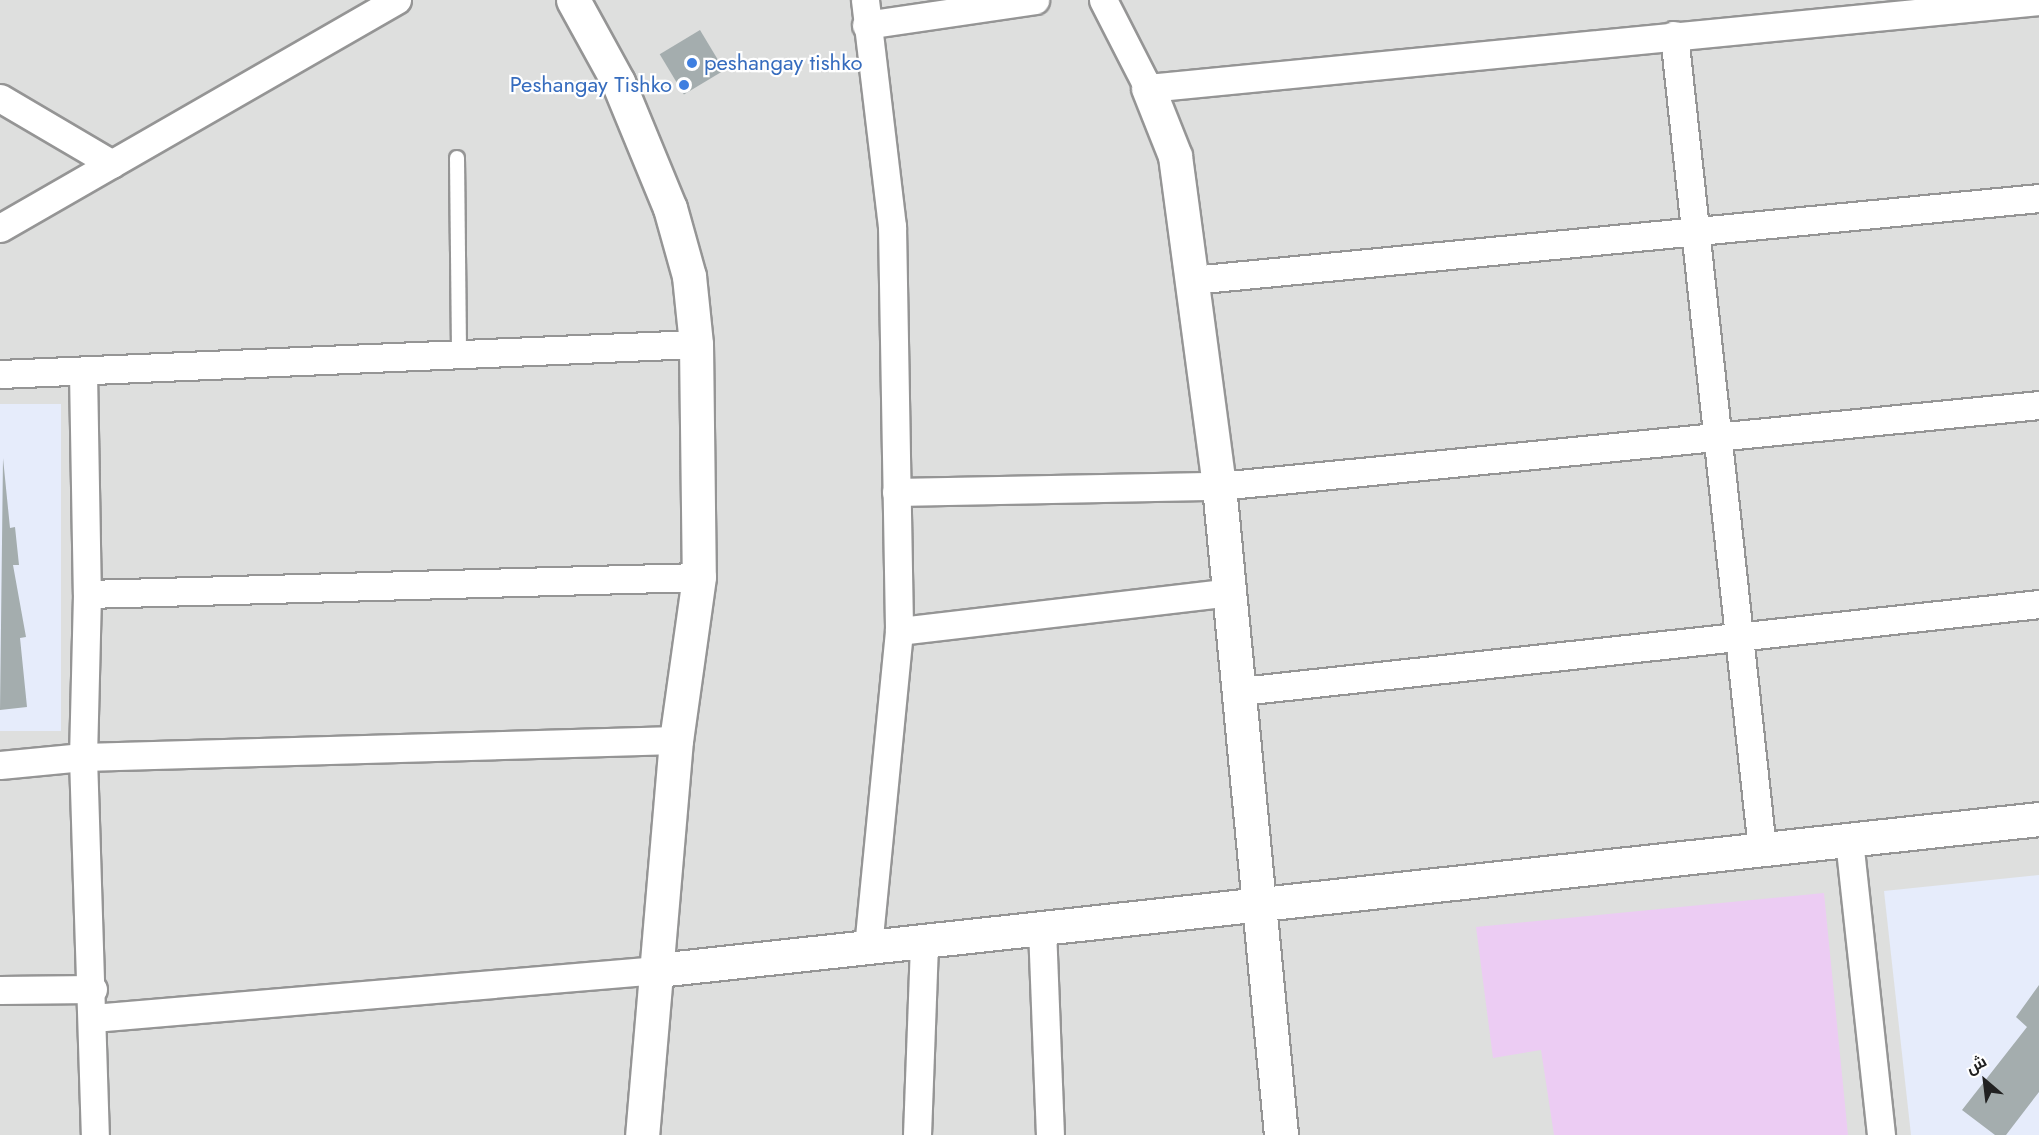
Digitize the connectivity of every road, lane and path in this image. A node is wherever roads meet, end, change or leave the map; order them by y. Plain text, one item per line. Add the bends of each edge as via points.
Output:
1 (397, 0) edge
2 (573, 0) edge
3 (1035, 0) edge
4 (1103, 0) edge
5 (2039, 1) edge
6 (866, 12) edge
7 (1674, 35) junction
8 (1148, 88) junction
9 (0, 98) edge
10 (457, 158) dead end
11 (112, 164) junction
12 (2039, 198) edge
13 (0, 228) edge
14 (1695, 234) junction
15 (1192, 280) junction
16 (696, 344) junction
17 (459, 351) junction
18 (83, 372) junction
19 (0, 374) edge
20 (2039, 405) edge
21 (1718, 440) junction
22 (1219, 486) junction
23 (896, 492) junction
24 (699, 577) junction
25 (1230, 592) junction
26 (87, 594) junction
27 (2039, 604) edge
28 (899, 631) junction
29 (1739, 637) junction
30 (1241, 691) junction
31 (676, 740) junction
32 (82, 757) junction
33 (0, 765) edge
34 (2039, 819) edge
35 (1849, 840) junction
36 (1762, 849) junction
37 (1259, 904) junction
38 (1042, 928) junction
39 (924, 941) junction
40 (868, 947) junction
41 (658, 970) junction
42 (93, 988) junction
43 (0, 990) edge
44 (93, 1018) junction
45 (95, 1135) edge
46 (642, 1135) edge
47 (917, 1135) edge
48 (1050, 1135) edge
49 (1281, 1135) edge
50 (1881, 1135) edge

1 - 11 street
2 - 16 street via 618,82 670,208 689,276
3 - 6 street
4 - 8 street
5 - 7 street
6 - 23 street via 892,226
7 - 8 street
7 - 14 street
8 - 15 street via 1174,156
9 - 11 street
10 - 17 lane
11 - 13 street
12 - 14 street
14 - 15 street
14 - 21 street
15 - 22 street
16 - 17 street
16 - 24 street
17 - 18 street
18 - 19 street
18 - 26 street
20 - 21 street
21 - 22 street
21 - 29 street
22 - 23 street
22 - 25 street
23 - 28 street
24 - 26 street
24 - 31 street
25 - 28 street
25 - 30 street
26 - 32 street
27 - 29 street
28 - 40 street
29 - 30 street
29 - 36 street
30 - 37 street
31 - 32 street
31 - 41 street
32 - 33 street
32 - 42 street
34 - 35 street
35 - 36 street
35 - 50 street
36 - 37 street
37 - 38 street
37 - 49 street
38 - 39 street
38 - 48 street
39 - 40 street
39 - 47 street
40 - 41 street
41 - 44 street
41 - 46 street
42 - 43 street
42 - 44 street
44 - 45 street

